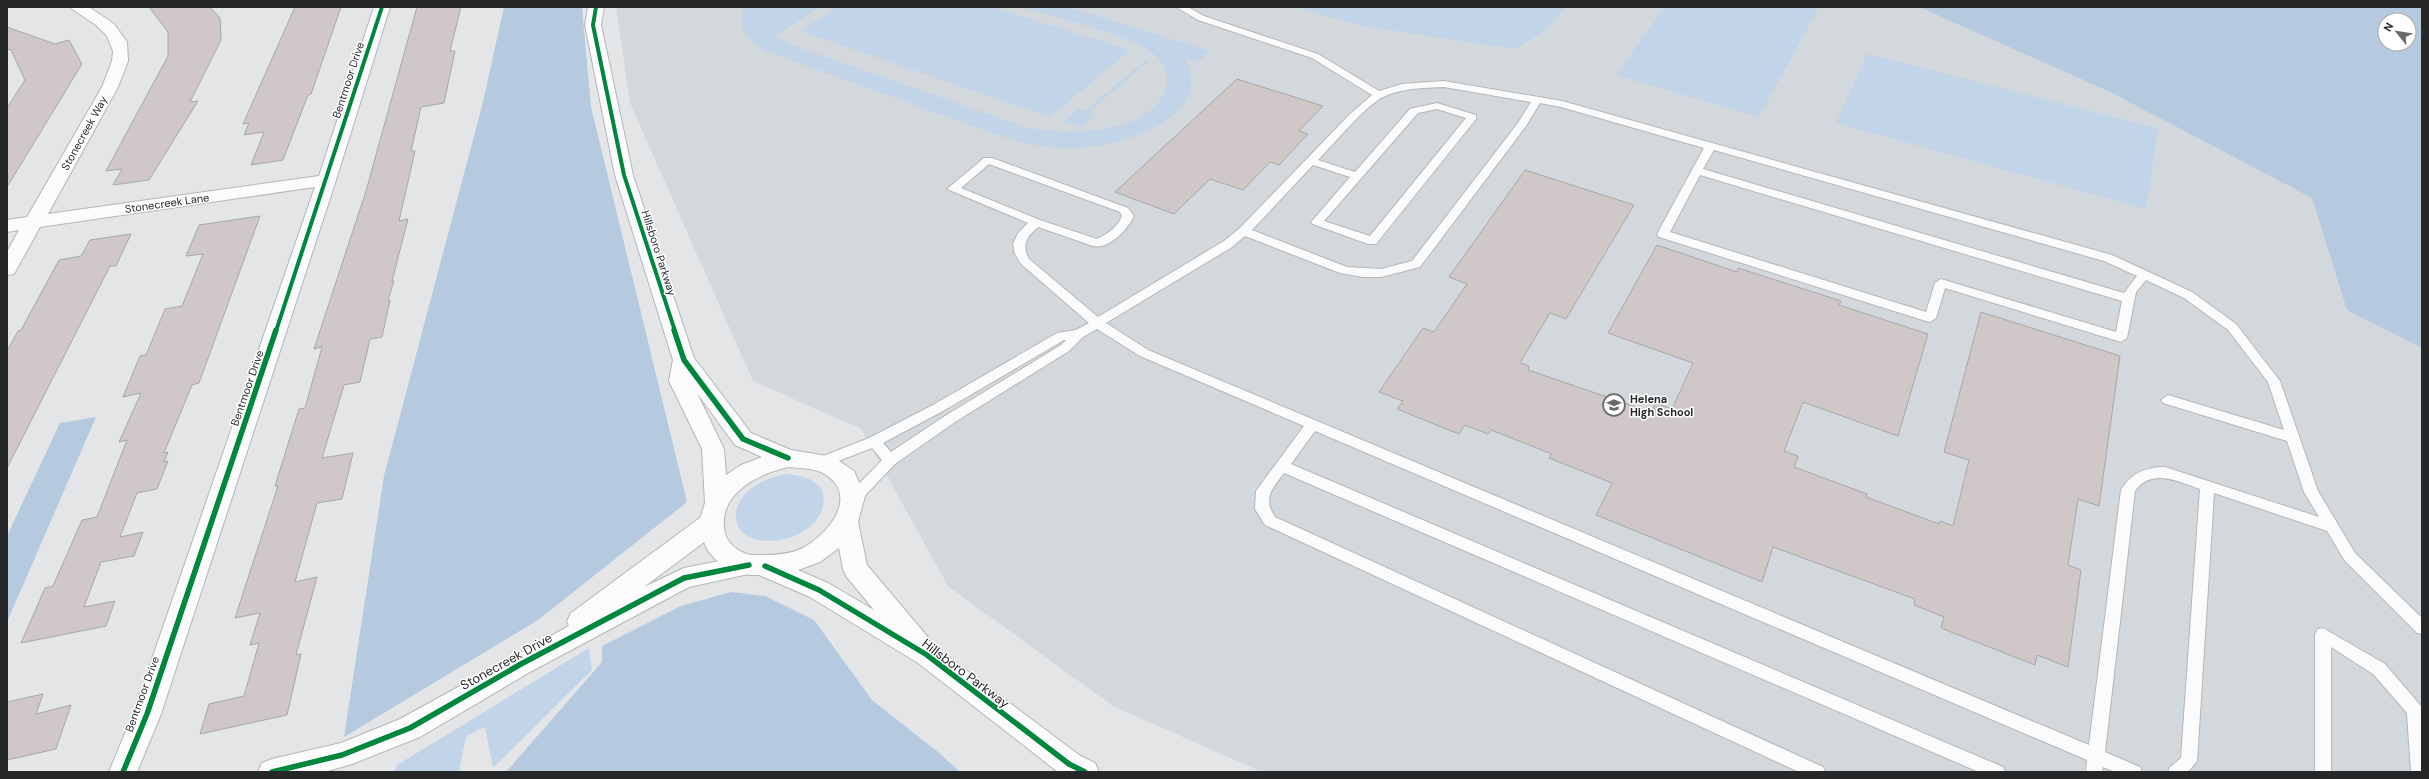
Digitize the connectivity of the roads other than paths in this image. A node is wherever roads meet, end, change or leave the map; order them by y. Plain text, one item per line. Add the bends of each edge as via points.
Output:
1 (77, 7) edge
2 (382, 7) edge
3 (596, 7) edge
4 (1181, 7) edge
5 (1378, 94) junction
6 (1538, 99) junction
7 (1710, 147) junction
8 (1311, 161) junction
9 (1698, 171) junction
10 (1357, 176) junction
11 (327, 180) junction
12 (34, 222) junction
13 (1036, 222) junction
14 (7, 226) edge
15 (1244, 231) junction
16 (7, 268) edge
17 (2145, 274) junction
18 (2129, 299) junction
19 (1098, 324) junction
20 (1079, 334) junction
21 (684, 360) junction
22 (2168, 400) dead end
23 (1313, 424) junction
24 (2293, 438) junction
25 (874, 442) junction
26 (788, 458) junction
27 (890, 460) junction
28 (824, 462) junction
29 (1282, 466) junction
30 (2207, 486) junction
31 (854, 498) junction
32 (713, 513) junction
33 (847, 524) junction
34 (2332, 527) junction
35 (757, 566) junction
36 (2422, 628) edge
37 (927, 655) junction
38 (521, 664) junction
39 (2096, 755) junction
40 (123, 772) edge
41 (272, 772) edge
42 (1085, 772) edge
43 (1817, 772) edge
44 (1997, 772) edge
45 (2094, 772) edge
46 (2134, 772) edge
47 (2176, 772) edge
48 (2323, 772) edge
49 (2419, 772) edge

1 - 12 street, Stonecreek Way via 109,26 120,43 120,60 110,87
2 - 11 street, Bentmoor Drive
3 - 21 street, Hillsboro Parkway via 594,25 624,174
4 - 5 lane via 1201,18 1315,56
5 - 6 lane via 1402,87 1444,84
5 - 8 lane
6 - 7 lane
6 - 15 lane via 1416,264 1377,275 1344,270
7 - 9 lane
7 - 17 lane via 2108,258
8 - 10 lane
8 - 15 lane
9 - 18 lane
9 - 18 lane via 1663,234 1930,318 1941,282 2121,338
10 - 10 lane via 1317,222 1372,241 1472,117 1437,106 1414,111
11 - 12 street, Stonecreek Lane
11 - 40 street, Bentmoor Drive via 147,714
12 - 14 street, Stonecreek Lane
12 - 16 street, Stonecreek Way
13 - 13 lane via 1097,243 1106,240 1127,221 1128,216 1124,210 988,160 953,190
13 - 19 lane via 1022,234 1018,242 1018,252 1025,261
15 - 19 lane via 1228,244
17 - 18 lane via 2130,291
17 - 24 lane via 2188,295 2232,327 2274,381
19 - 20 lane
19 - 23 lane via 1144,353
20 - 25 lane via 1061,336
20 - 27 lane via 1064,348 950,419
21 - 26 street, Hillsboro Parkway via 743,439
21 - 32 street, Hillsboro Parkway via 680,381 712,449
22 - 24 lane
23 - 29 lane
23 - 39 lane
24 - 34 lane via 2311,492
25 - 27 lane
25 - 28 lane
26 - 28 street
26 - 32 street via 766,463 745,473 728,486
27 - 31 lane
28 - 31 street via 839,470 850,483
29 - 43 lane via 1263,491 1262,509 1270,521
29 - 44 lane
30 - 34 lane
30 - 39 lane via 2165,472 2148,472 2135,480 2128,490
30 - 47 lane via 2189,761
31 - 33 street via 853,511
32 - 35 street via 712,538 720,550 733,559
32 - 38 street, Stonecreek Drive
33 - 35 street via 833,541 813,554 790,563
33 - 37 street, Hillsboro Parkway via 855,569
34 - 36 lane via 2350,557
35 - 37 street, Hillsboro Parkway via 817,589
35 - 38 street, Stonecreek Drive via 684,578
37 - 42 street, Hillsboro Parkway via 1069,764
38 - 41 street, Stonecreek Drive via 410,728 342,756
39 - 45 lane
39 - 46 lane
48 - 49 lane via 2323,634 2379,669 2415,711

